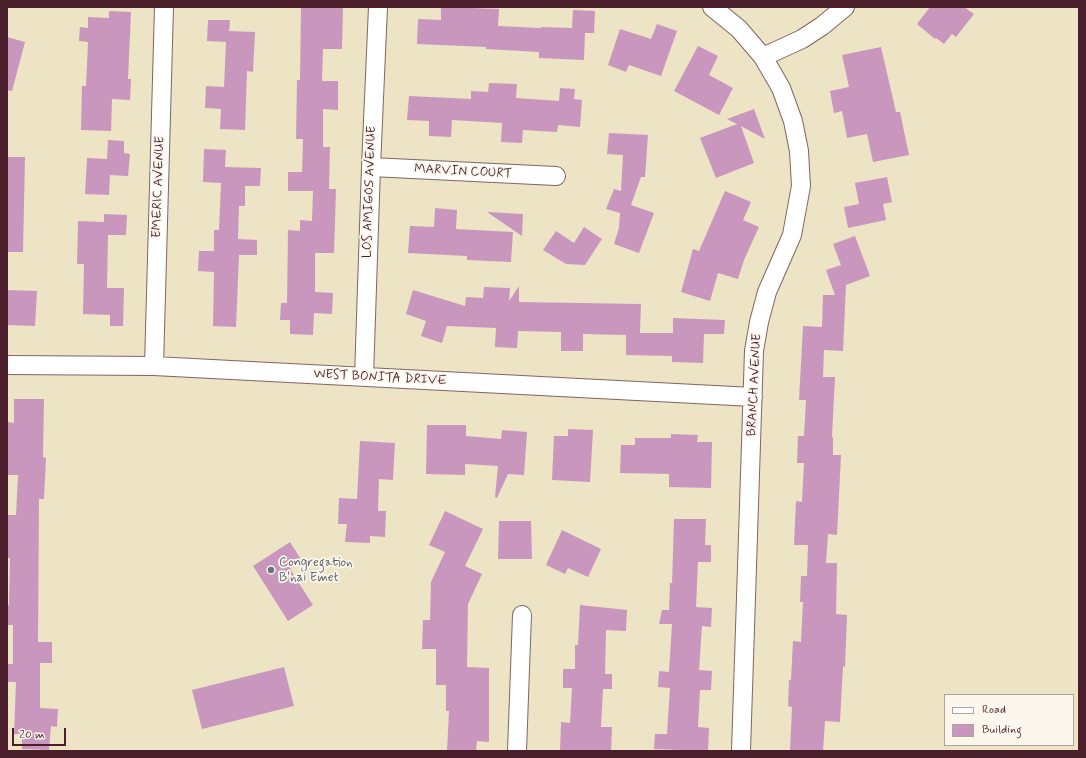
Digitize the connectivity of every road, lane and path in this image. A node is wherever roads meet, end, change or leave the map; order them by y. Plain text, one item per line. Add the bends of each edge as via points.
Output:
1 (164, 7) edge
2 (378, 7) edge
3 (712, 7) edge
4 (845, 7) edge
5 (763, 57) junction
6 (371, 167) junction
7 (556, 176) dead end
8 (7, 365) edge
9 (154, 366) junction
10 (364, 377) junction
11 (753, 397) junction
12 (522, 615) dead end
13 (517, 751) edge
14 (741, 751) edge

1 - 9 street, EMERIC AVENUE
2 - 6 street, LOS AMIGOS AVENUE
3 - 5 street, BRANCH AVENUE via 739,29
4 - 5 street via 802,39
5 - 11 street, BRANCH AVENUE via 781,88 794,121 801,186 792,235 768,292 759,322 754,351
6 - 7 street, MARVIN COURT
6 - 10 street, LOS AMIGOS AVENUE
8 - 9 street, WEST BONITA DRIVE
9 - 10 street, WEST BONITA DRIVE
10 - 11 street, WEST BONITA DRIVE
11 - 14 street, BRANCH AVENUE
12 - 13 street

